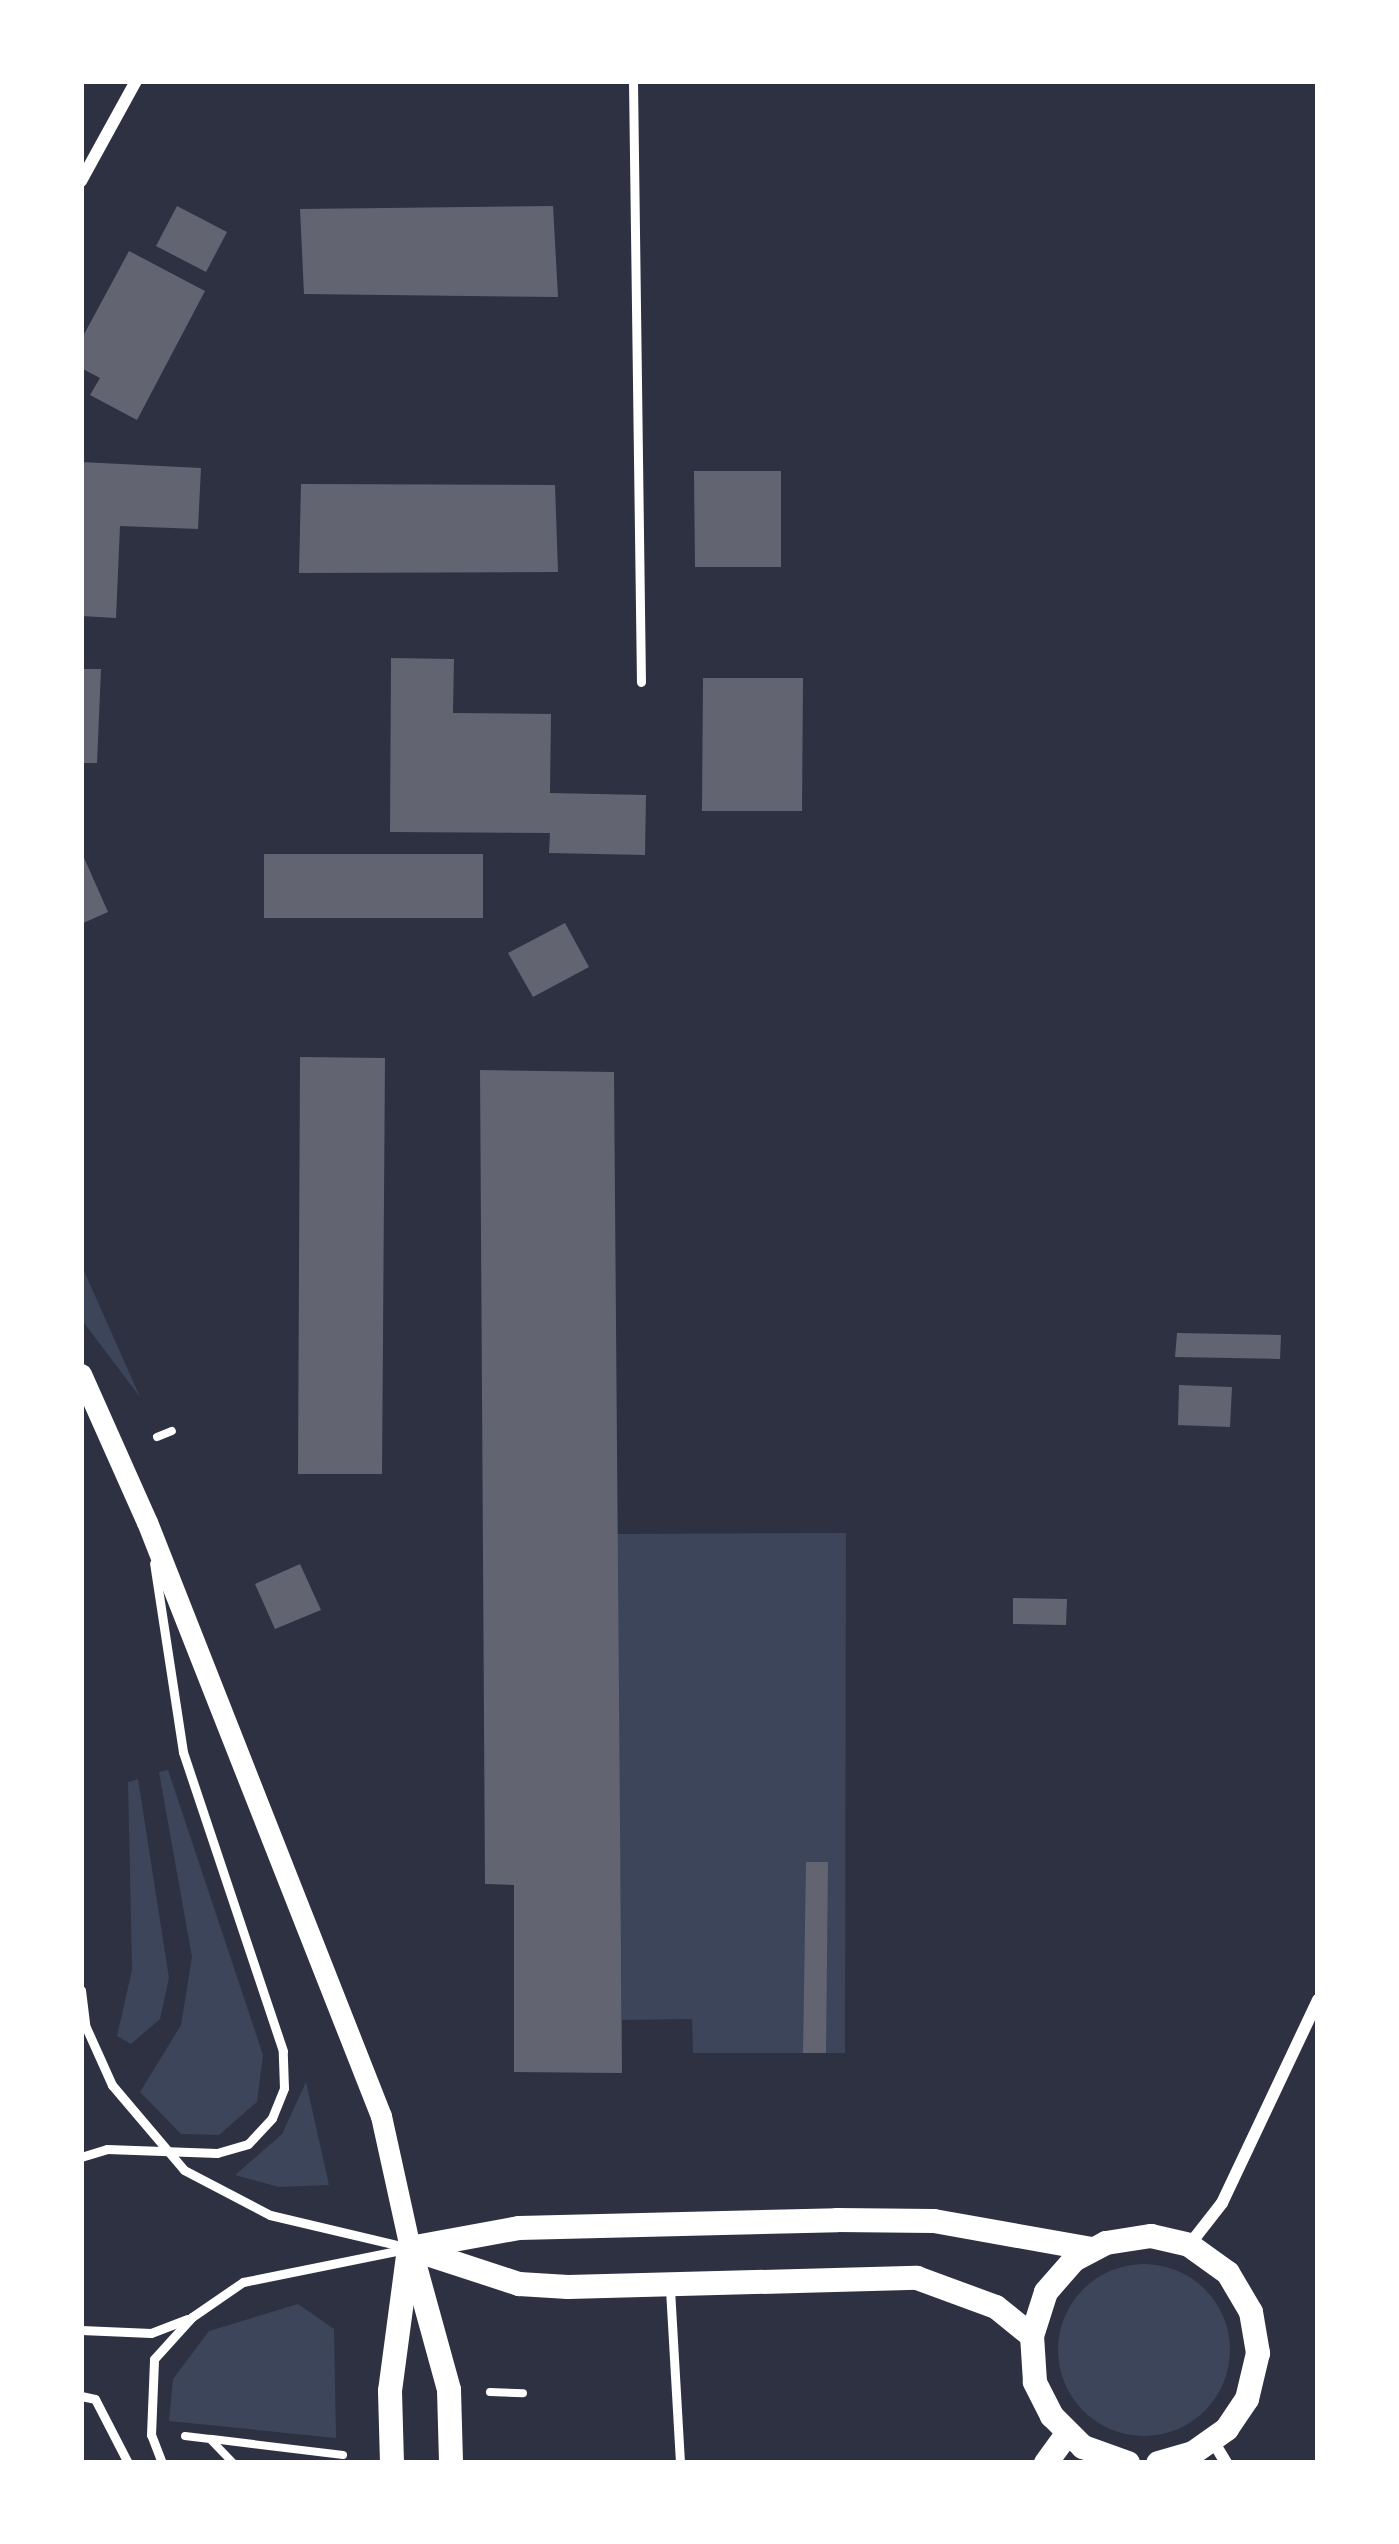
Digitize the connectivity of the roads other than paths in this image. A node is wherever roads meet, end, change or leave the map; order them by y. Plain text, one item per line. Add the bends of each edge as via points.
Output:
1 (136, 81) edge
2 (633, 81) edge
3 (81, 181) edge
4 (641, 682) dead end
5 (81, 1374) edge
6 (148, 1522) junction
7 (81, 1990) edge
8 (1318, 2000) edge
9 (167, 2150) junction
10 (81, 2157) edge
11 (1189, 2245) junction
12 (410, 2248) junction
13 (1091, 2249) junction
14 (670, 2284) junction
15 (192, 2318) junction
16 (81, 2330) edge
17 (1032, 2336) junction
18 (81, 2396) edge
19 (1067, 2434) junction
20 (1219, 2452) edge
21 (128, 2463) edge
22 (163, 2463) edge
23 (392, 2463) edge
24 (451, 2463) edge
25 (680, 2463) edge
26 (1046, 2463) edge
27 (1128, 2463) edge
28 (1158, 2463) edge

1 - 3 street
2 - 4 lane
5 - 6 street
6 - 9 lane via 183,1751 283,2051 284,2088 272,2118 248,2144 217,2153
6 - 12 street via 381,2116
7 - 9 lane via 85,2025 112,2085
8 - 11 street via 1222,2203
9 - 10 lane
9 - 12 lane via 226,2197
11 - 13 main road via 1151,2236
11 - 20 main road via 1228,2273 1256,2329 1247,2399
12 - 13 main road via 519,2228 837,2220 934,2222
12 - 14 main road via 519,2284
12 - 15 lane via 243,2282
12 - 23 main road via 390,2391
12 - 24 main road via 449,2390
13 - 17 main road via 1046,2292
14 - 17 main road via 917,2278 995,2307
14 - 25 lane
15 - 16 lane via 151,2333
15 - 22 lane via 154,2359 151,2435
17 - 19 main road via 1041,2398
18 - 21 lane via 94,2399
19 - 26 main road
19 - 27 main road
20 - 28 main road

